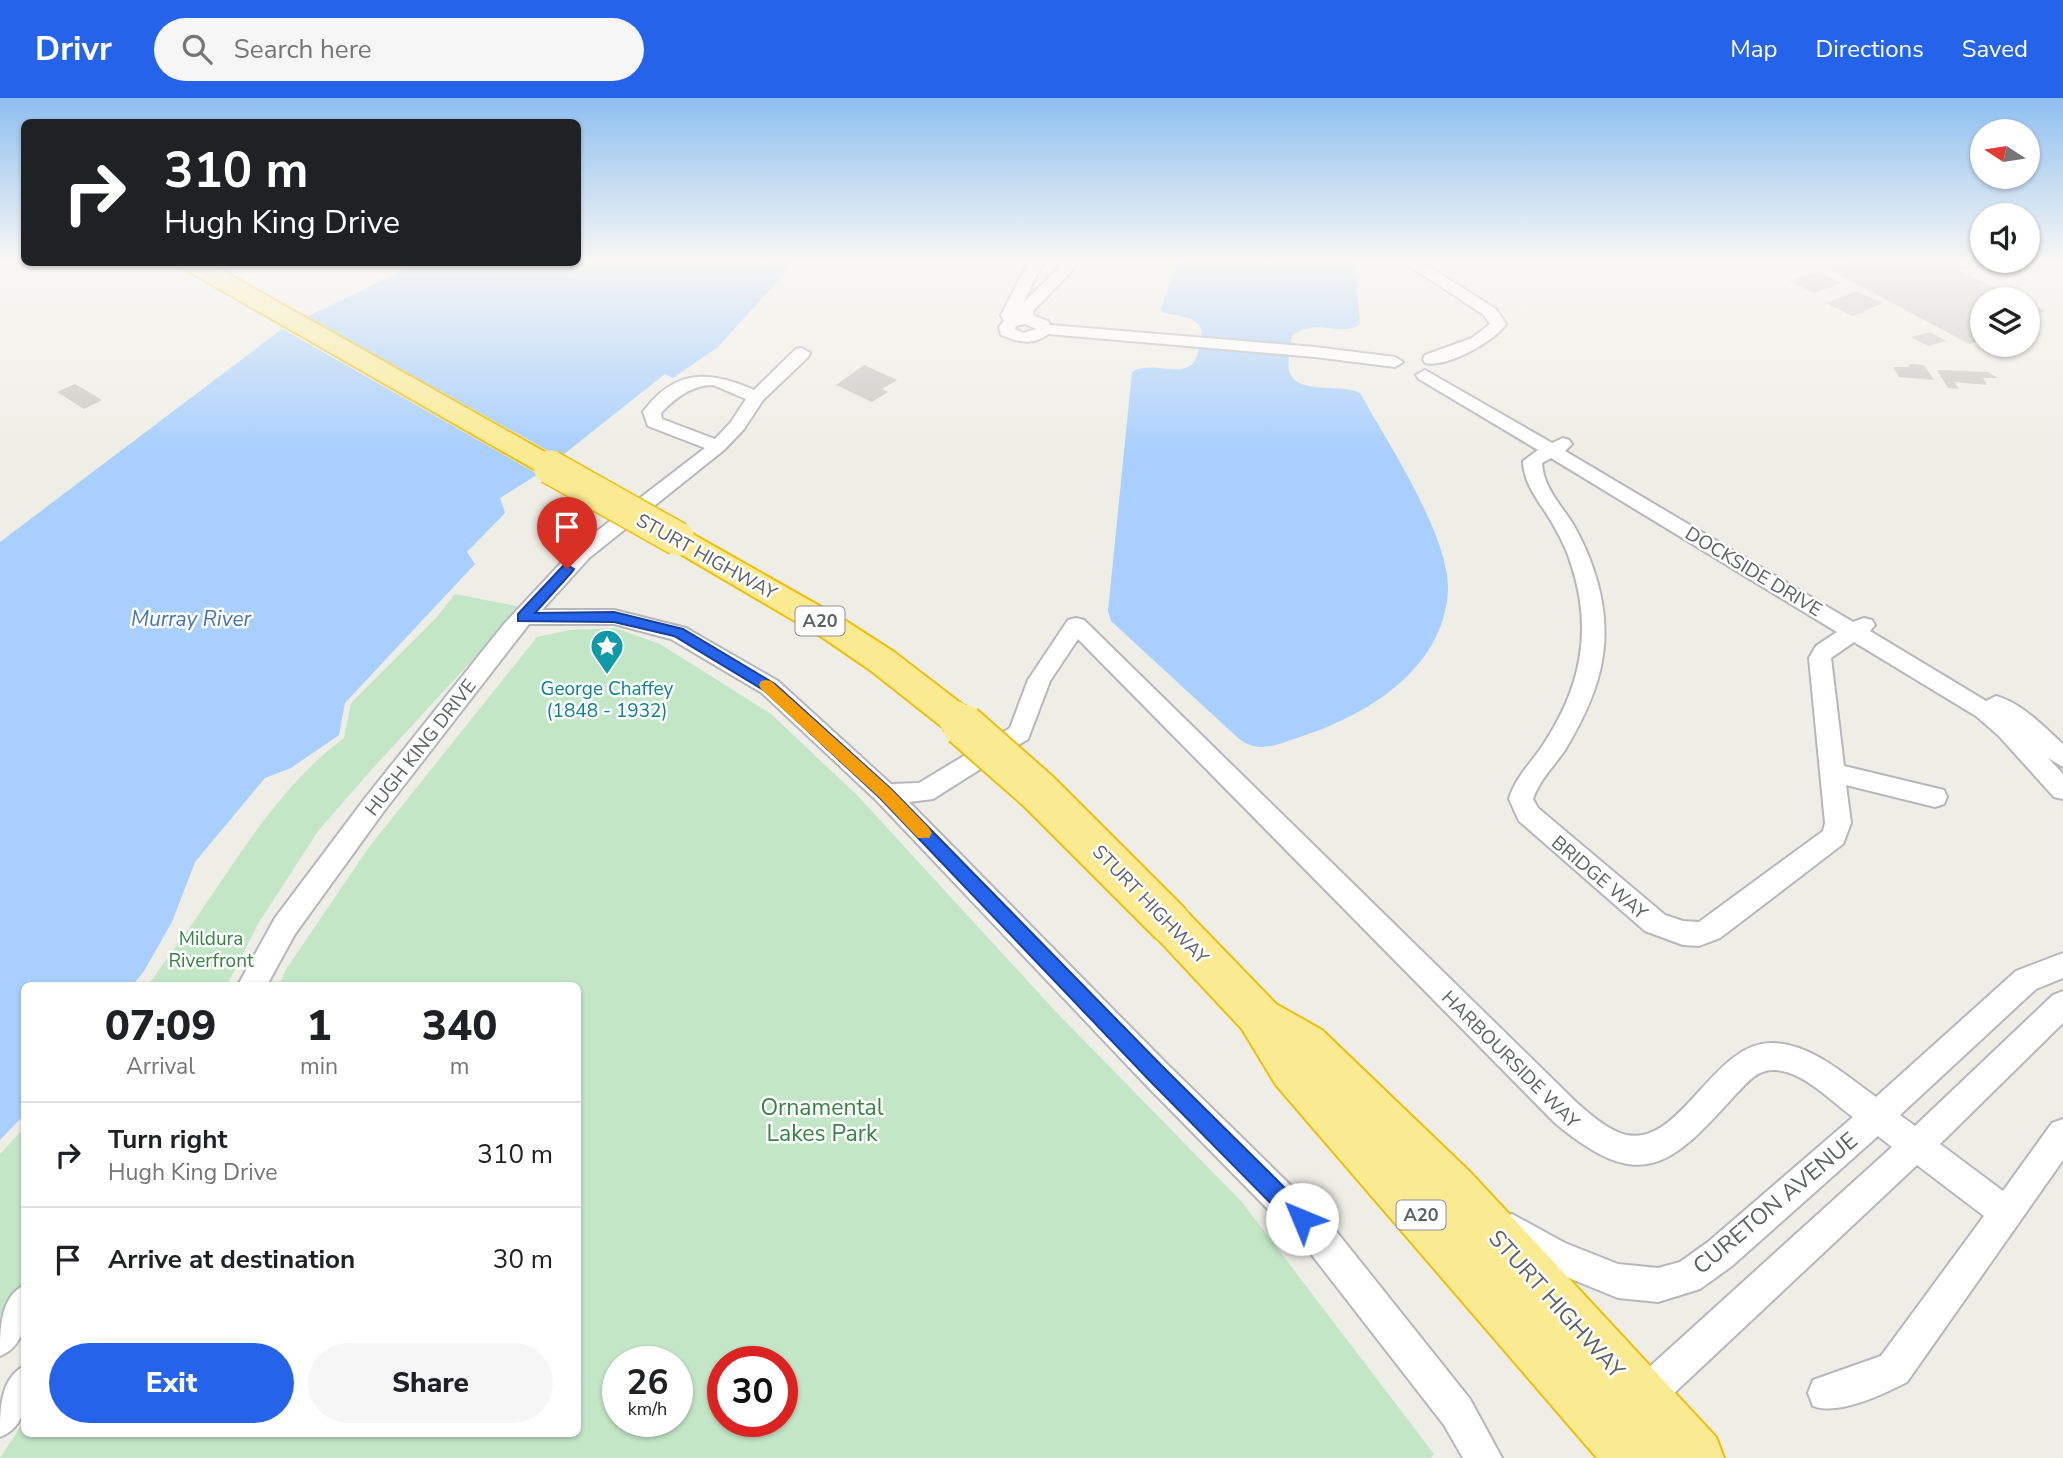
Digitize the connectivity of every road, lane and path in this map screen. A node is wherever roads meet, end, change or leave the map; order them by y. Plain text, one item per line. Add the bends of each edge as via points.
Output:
1 (299, 324) edge
2 (1042, 324) edge
3 (1498, 324) edge
4 (803, 353) dead end
5 (1431, 368) junction
6 (756, 397) junction
7 (718, 446) junction
8 (1557, 446) junction
9 (523, 617) junction
10 (1859, 628) junction
11 (2063, 758) edge
12 (1833, 772) junction
13 (2063, 790) edge
14 (886, 794) junction
15 (1934, 797) dead end
16 (2063, 965) edge
17 (254, 982) edge
18 (2063, 1004) edge
19 (1258, 1015) junction
20 (1876, 1117) junction
21 (2063, 1134) edge
22 (1916, 1144) junction
23 (1453, 1191) junction
24 (2005, 1212) junction
25 (21, 1308) edge
26 (0, 1339) edge
27 (1549, 1360) junction
28 (21, 1388) edge
29 (1826, 1393) dead end
30 (1642, 1398) junction
31 (0, 1419) edge
32 (1483, 1458) edge
33 (1635, 1458) edge
34 (1695, 1458) edge

1 - 19 highway, STURT HIGHWAY / A20, bridge via 834,629 882,661 1038,791
2 - 5 street, DOCKSIDE DRIVE via 1044,329 1395,362 1405,373
3 - 5 street via 1494,332
4 - 6 street, HUGH KING DRIVE
5 - 8 street, DOCKSIDE DRIVE
6 - 7 street, HUGH KING DRIVE
6 - 7 street via 710,379 673,394 652,412 654,422 665,428
7 - 9 street, HUGH KING DRIVE via 582,553
8 - 10 street, DOCKSIDE DRIVE
8 - 12 street, BRIDGE WAY via 1532,461 1531,474 1566,528 1583,569 1595,617 1591,668 1574,713 1545,762 1525,782 1521,799 1528,814 1655,923 1668,930 1699,934 1834,837 1838,823
9 - 14 street via 614,617 678,633 770,687
9 - 17 street, HUGH KING DRIVE via 375,804 285,926
10 - 11 street, DOCKSIDE DRIVE via 2005,710
10 - 12 street, BRIDGE WAY via 1820,658
10 - 13 street, DOCKSIDE DRIVE via 1990,715
12 - 15 street
14 - 20 street, HARBOURSIDE WAY via 924,792 1020,733 1039,680 1076,625 1556,1104 1601,1142 1622,1150 1656,1149 1676,1138 1743,1066 1769,1056 1811,1069
14 - 32 street via 1320,1238 1457,1412
16 - 20 street, CURETON AVENUE via 2026,980
18 - 22 street
19 - 23 highway, STURT HIGHWAY / A20 via 1306,1045
19 - 27 highway, STURT HIGHWAY / A20 via 1293,1070
20 - 22 street, HARBOURSIDE WAY
20 - 23 street, CURETON AVENUE via 1720,1254 1688,1277 1668,1284 1628,1283 1576,1265
21 - 24 street
22 - 24 street, HARBOURSIDE WAY
22 - 30 street
23 - 30 highway, STURT HIGHWAY / A20
24 - 29 street via 1894,1368 1878,1378
25 - 26 street
27 - 30 street via 1601,1389
27 - 33 highway, STURT HIGHWAY / A20
28 - 31 street
30 - 34 highway, STURT HIGHWAY / A20

